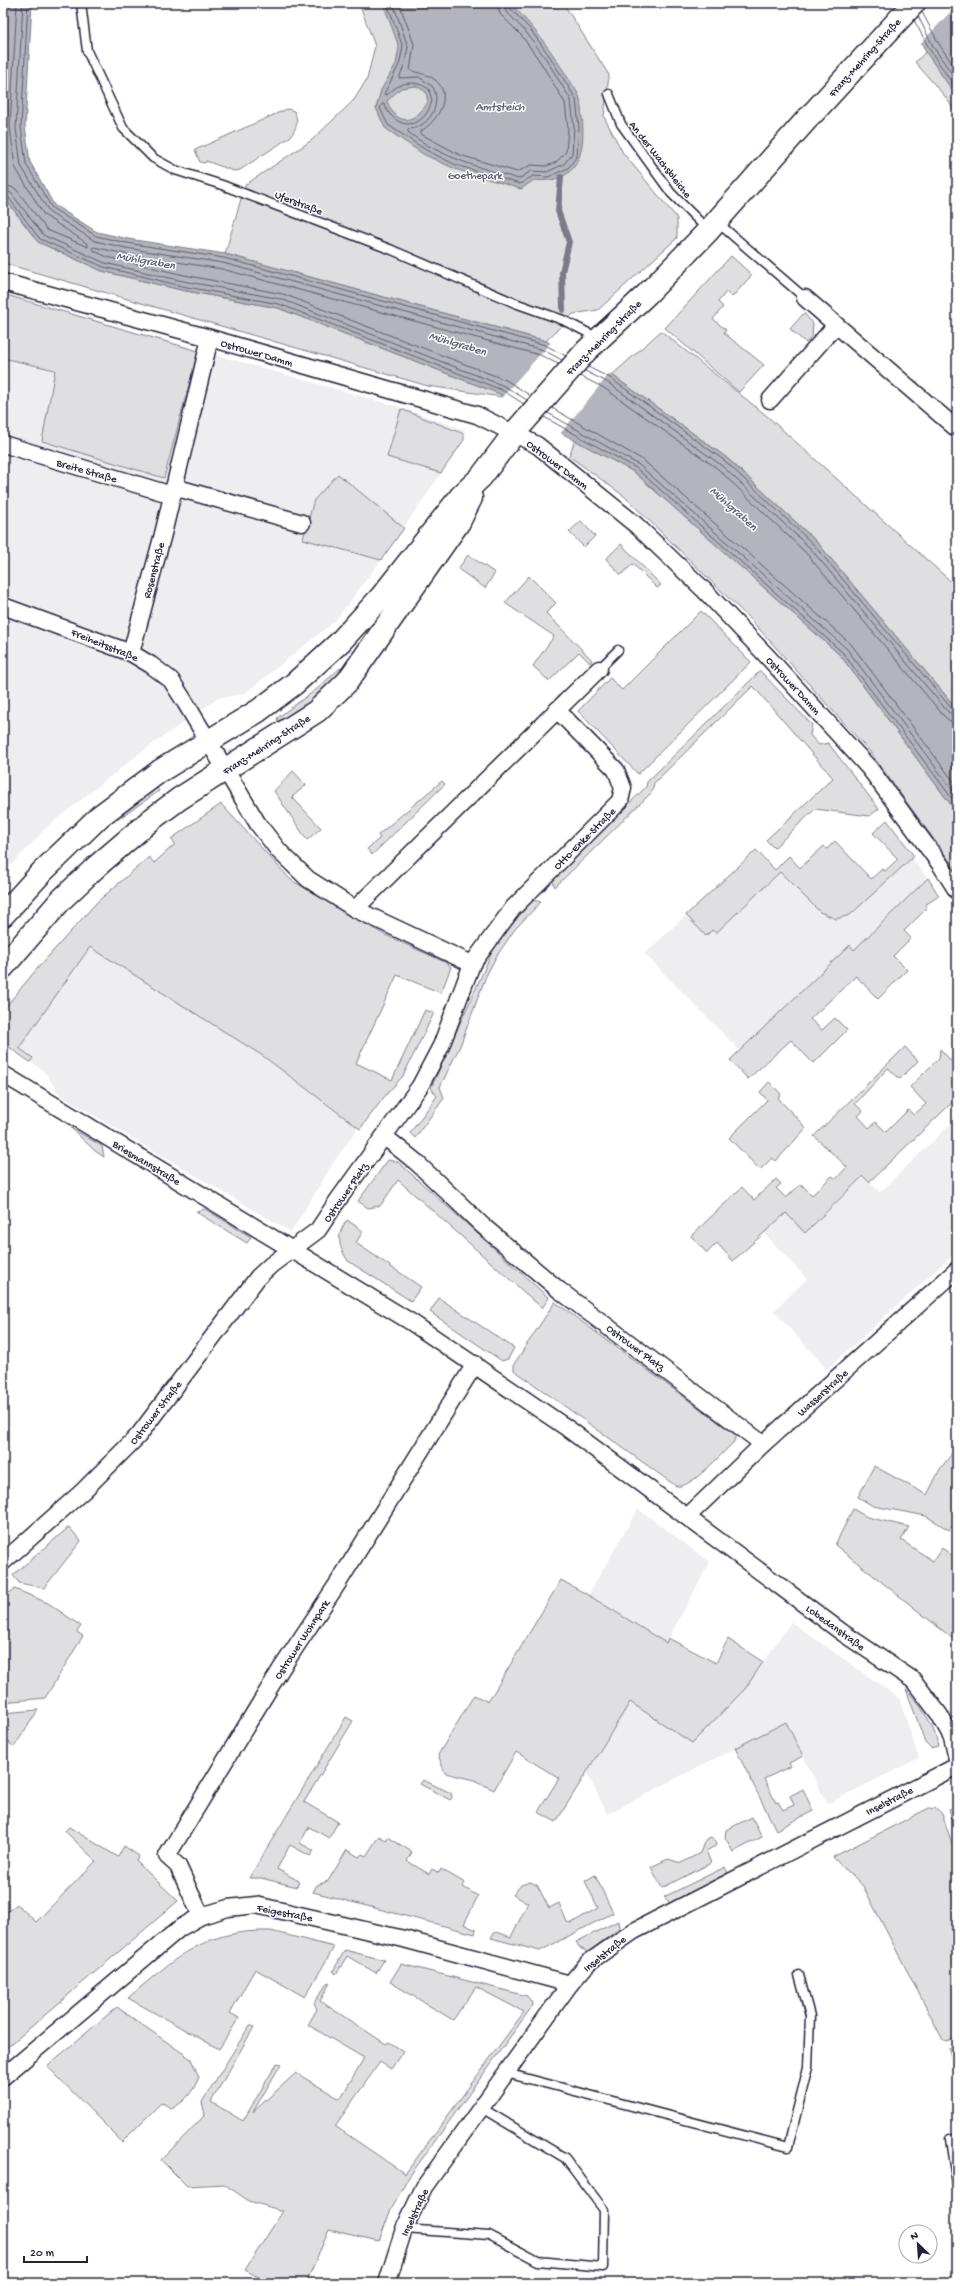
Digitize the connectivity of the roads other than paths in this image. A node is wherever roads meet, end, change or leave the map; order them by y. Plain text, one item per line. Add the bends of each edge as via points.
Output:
1 (81, 3) edge
2 (914, 3) edge
3 (609, 94) dead end
4 (712, 226) junction
5 (3, 282) edge
6 (805, 298) joint
7 (836, 325) junction
8 (210, 338) junction
9 (592, 345) junction
10 (770, 400) dead end
11 (957, 429) edge
12 (514, 432) junction
13 (3, 444) edge
14 (480, 477) junction
15 (173, 491) junction
16 (302, 523) dead end
17 (3, 606) edge
18 (618, 650) dead end
19 (131, 653) junction
20 (599, 669) joint
21 (557, 710) junction
22 (209, 740) junction
23 (225, 770) junction
24 (957, 891) edge
25 (355, 909) junction
26 (3, 915) edge
27 (472, 964) junction
28 (3, 967) edge
29 (3, 1074) edge
30 (384, 1137) junction
31 (292, 1249) junction
32 (957, 1270) edge
33 (475, 1364) junction
34 (764, 1444) junction
35 (688, 1516) junction
36 (3, 1562) edge
37 (957, 1759) edge
38 (957, 1766) edge
39 (202, 1916) junction
40 (799, 1975) dead end
41 (570, 1984) junction
42 (505, 2072) junction
43 (3, 2077) edge
44 (480, 2107) junction
45 (957, 2138) edge
46 (957, 2186) edge
47 (404, 2229) junction
48 (386, 2283) edge

1 - 9 lane, Uferstraße via 84,42 123,128 153,158 175,170 222,185 392,250 515,303 563,320
2 - 4 main road, Franz-Mehring-Straße
3 - 4 lane, An der Wachsbleiche via 621,124 671,193
4 - 6 lane
4 - 9 main road, Franz-Mehring-Straße via 647,294
5 - 8 street, Ostrower Damm
6 - 7 street
7 - 10 street
7 - 11 street
8 - 12 street, Ostrower Damm via 478,415
8 - 15 street, Rosenstraße
9 - 12 main road, Franz-Mehring-Straße
12 - 14 main road, Franz-Mehring-Straße
12 - 24 street, Ostrower Damm via 538,445 636,525 704,590 831,724 870,769
13 - 15 street, Breite Straße
14 - 22 main road, Franz-Mehring-Straße via 460,496 381,597 340,642 294,684 258,711
14 - 23 main road, Franz-Mehring-Straße via 460,522 347,682 317,711
15 - 16 street
15 - 19 street, Rosenstraße
17 - 19 street, Freiheitsstraße
18 - 20 lane
19 - 22 street, Freiheitsstraße via 171,680
20 - 21 street
21 - 25 street
21 - 27 street, Otto-Enke-Straße via 616,770 623,788 620,801 513,908
22 - 23 street, Freiheitsstraße
22 - 26 main road, Franz-Mehring-Straße via 160,771 100,816 42,872
23 - 25 street via 258,824 279,851 308,879
23 - 28 main road, Franz-Mehring-Straße via 156,816 97,866 61,900
25 - 27 street
27 - 30 street, Otto-Enke-Straße via 441,1046 424,1079
29 - 31 street, Briesmannstraße
30 - 31 street, Ostrower Platz via 318,1230
30 - 34 street, Ostrower Platz via 416,1162 484,1226 559,1290
31 - 33 street
31 - 36 street, Ostrower Straße via 258,1277 138,1436 83,1491
32 - 34 street, Wasserstraße
33 - 35 street
33 - 39 street, Ostrower Wohnpark via 281,1669 167,1856 178,1866
34 - 35 street, Wasserstraße
35 - 37 street, Lobedanstraße via 843,1633 913,1680 939,1714 952,1737
38 - 41 street, Inselstraße via 628,1934 589,1962
39 - 41 street, Feigestraße via 228,1908 256,1905 404,1939
39 - 43 street, Feigestraße via 180,1928 157,1946
40 - 42 lane via 810,2016 808,2067 788,2146
41 - 42 street, Inselstraße
42 - 44 street, Inselstraße
44 - 47 street, Inselstraße via 424,2187
44 - 47 lane via 565,2158 604,2210 603,2267 538,2261 489,2235
45 - 46 lane via 950,2139
47 - 48 street, Inselstraße

